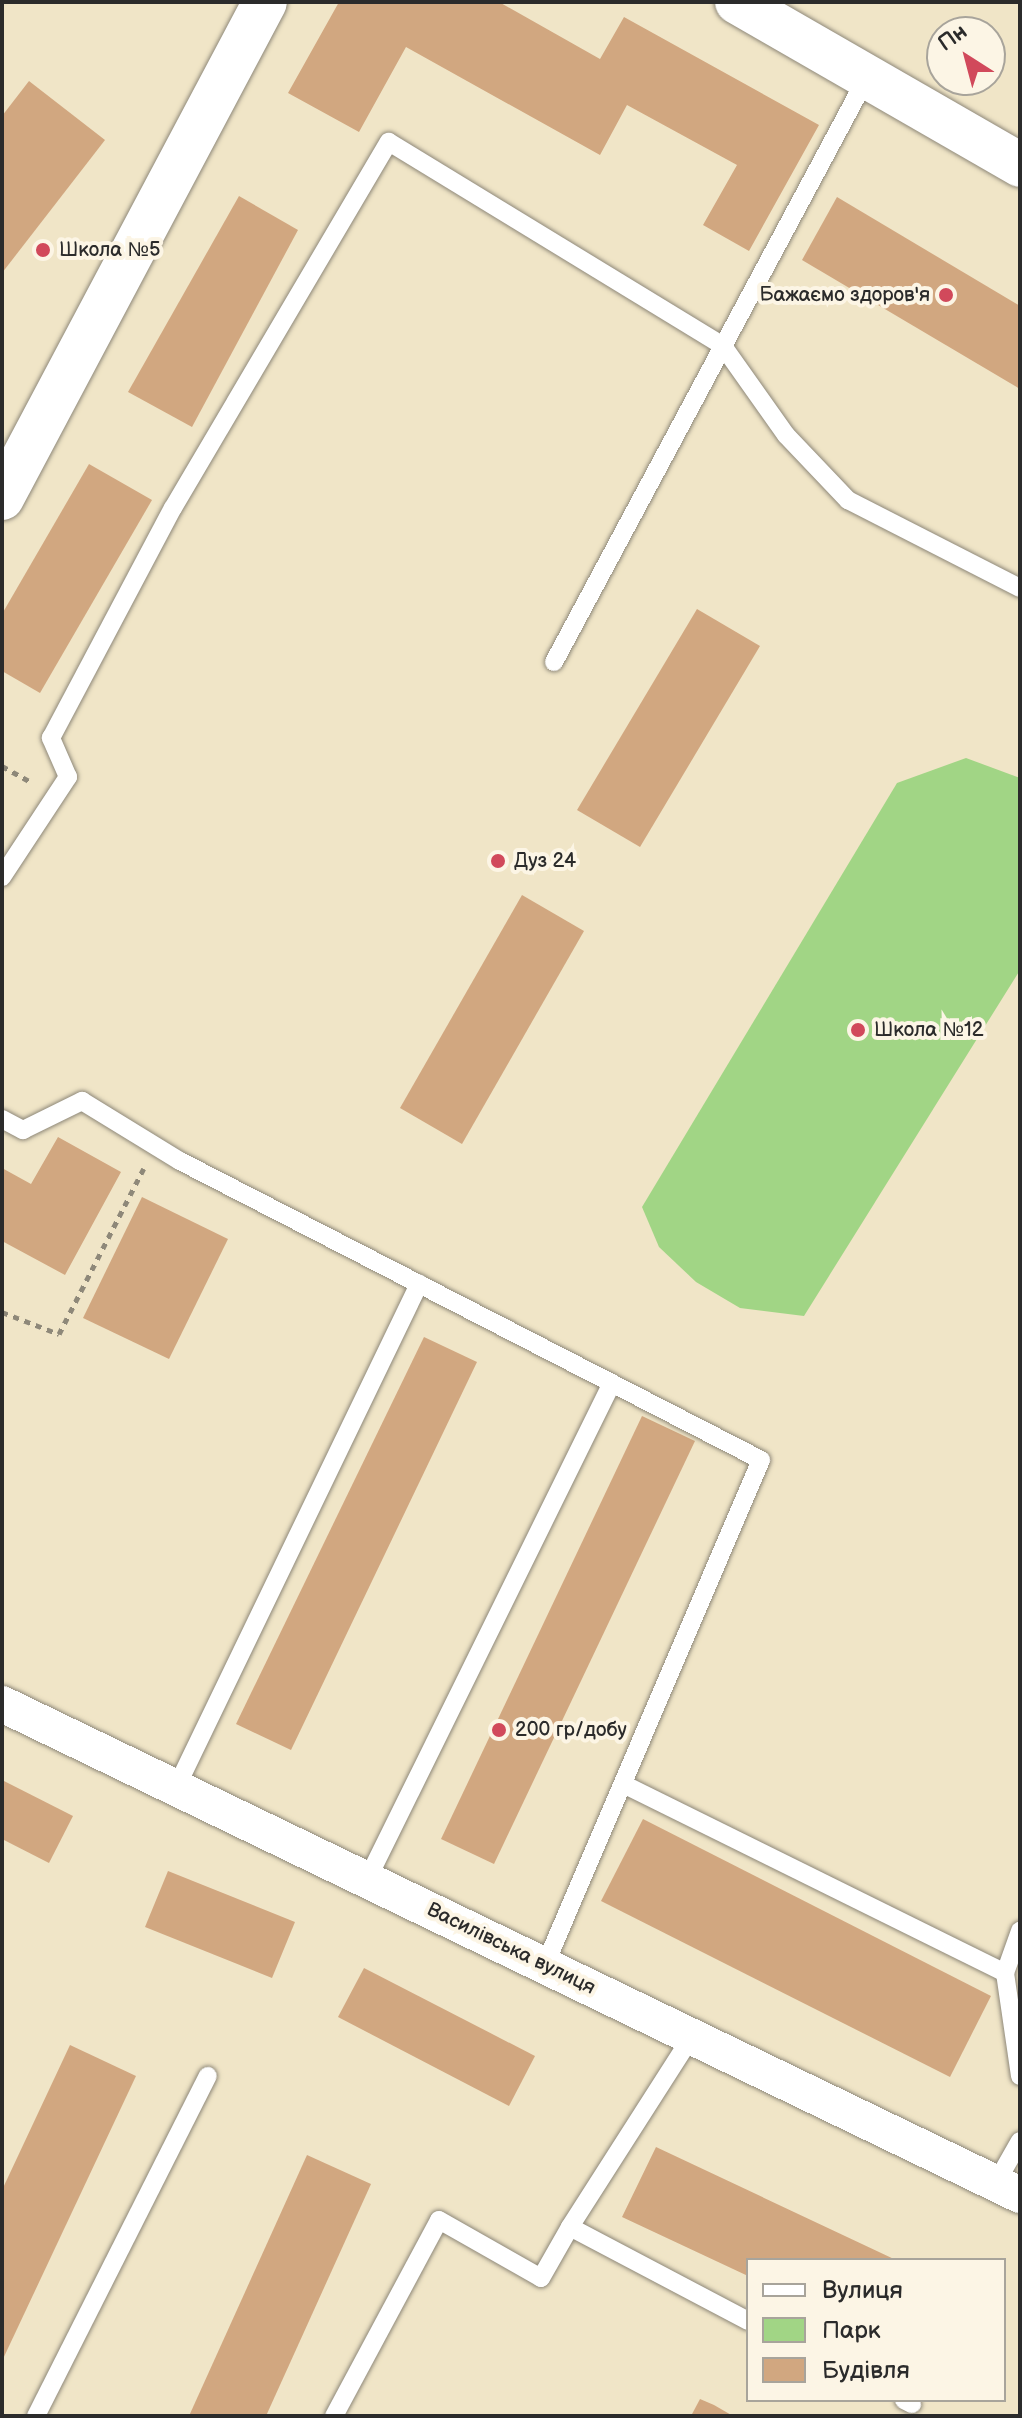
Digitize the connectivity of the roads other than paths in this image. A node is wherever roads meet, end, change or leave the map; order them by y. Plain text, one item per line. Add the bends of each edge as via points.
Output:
1 (265, 2) edge
2 (737, 2) edge
3 (868, 74) junction
4 (1020, 165) edge
5 (723, 346) junction
6 (2, 498) edge
7 (1020, 588) edge
8 (554, 662) dead end
9 (2, 877) edge
10 (2, 1119) edge
11 (419, 1284) junction
12 (612, 1383) junction
13 (2, 1704) edge
14 (623, 1784) junction
15 (176, 1788) junction
16 (367, 1880) junction
17 (1020, 1931) edge
18 (545, 1965) junction
19 (1005, 1973) junction
20 (692, 2036) junction
21 (208, 2076) dead end
22 (1020, 2076) edge
23 (1020, 2141) edge
24 (1008, 2189) edge
25 (570, 2227) junction
26 (746, 2320) edge
27 (36, 2416) edge
28 (334, 2416) edge

1 - 6 street
2 - 3 street
3 - 4 street
3 - 5 lane
5 - 7 lane via 786,435 848,500
5 - 8 lane
5 - 9 lane via 389,142 173,508 51,738 68,777
10 - 11 lane via 23,1130 82,1101 155,1146
11 - 12 lane
11 - 15 lane
12 - 14 lane via 761,1460
12 - 16 lane
13 - 15 street, Василівська вулиця
14 - 18 lane
14 - 19 lane
15 - 16 street, Василівська вулиця
16 - 18 street, Василівська вулиця
17 - 19 lane
18 - 20 street, Василівська вулиця
19 - 22 lane
20 - 24 street, Василівська вулиця
20 - 25 lane
21 - 27 lane
23 - 24 lane
25 - 26 lane
25 - 28 lane via 541,2278 439,2220

